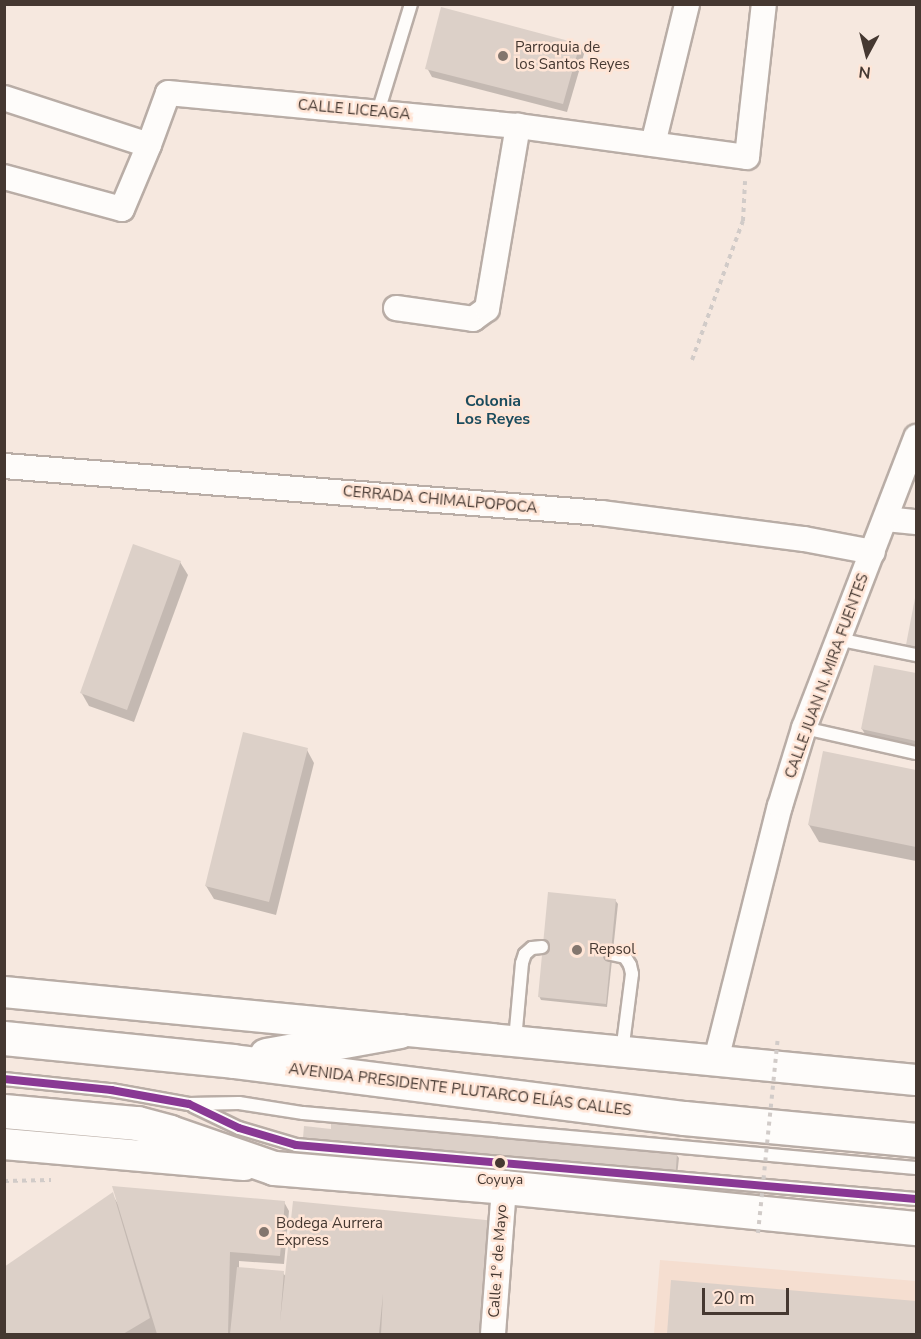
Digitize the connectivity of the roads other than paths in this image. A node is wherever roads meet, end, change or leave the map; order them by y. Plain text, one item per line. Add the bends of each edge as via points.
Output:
1 (411, 4) edge
2 (687, 4) edge
3 (764, 4) edge
4 (4, 98) edge
5 (378, 112) junction
6 (518, 126) junction
7 (653, 144) junction
8 (149, 146) junction
9 (4, 177) edge
10 (396, 308) dead end
11 (914, 450) edge
12 (4, 466) edge
13 (886, 519) junction
14 (916, 522) edge
15 (873, 552) junction
16 (837, 639) junction
17 (916, 655) edge
18 (804, 728) junction
19 (916, 753) edge
20 (542, 947) dead end
21 (611, 954) dead end
22 (4, 992) edge
23 (400, 1031) junction
24 (4, 1038) edge
25 (514, 1041) junction
26 (622, 1052) junction
27 (716, 1060) junction
28 (233, 1061) junction
29 (4, 1079) edge
30 (916, 1080) edge
31 (189, 1104) junction
32 (4, 1111) edge
33 (916, 1140) edge
34 (4, 1144) edge
35 (274, 1168) junction
36 (916, 1168) edge
37 (504, 1187) junction
38 (916, 1199) edge
39 (916, 1228) edge
40 (493, 1335) edge

1 - 5 lane
2 - 7 street
3 - 7 street, CALLE LICEAGA via 747,157
4 - 8 street
5 - 6 street, CALLE LICEAGA
5 - 8 street, CALLE LICEAGA via 168,93
6 - 7 street, CALLE LICEAGA
6 - 10 street via 487,309 473,319
8 - 9 street via 122,209
11 - 13 street, CALLE JUAN N. MIRA FUENTES
12 - 15 street, CERRADA CHIMALPOPOCA via 601,513 804,539
13 - 14 street
13 - 15 street, CALLE JUAN N. MIRA FUENTES
15 - 16 street, CALLE JUAN N. MIRA FUENTES
16 - 17 lane
16 - 18 street, CALLE JUAN N. MIRA FUENTES
18 - 19 lane
18 - 27 street, CALLE JUAN N. MIRA FUENTES via 780,806
20 - 25 lane via 532,948 522,963
21 - 26 lane via 625,957 632,974
22 - 23 street
23 - 25 street
23 - 28 main road
24 - 28 main road, AVENIDA PRESIDENTE PLUTARCO ELÍAS CALLES
25 - 26 street
26 - 27 street
27 - 30 street
28 - 33 main road, AVENIDA PRESIDENTE PLUTARCO ELÍAS CALLES via 684,1118
29 - 31 lane via 111,1090
31 - 36 lane via 239,1103 303,1113
31 - 38 lane via 239,1128 296,1145
32 - 35 main road via 137,1123
34 - 35 street
35 - 37 main road
37 - 39 main road
37 - 40 street, Calle 1º de Mayo

